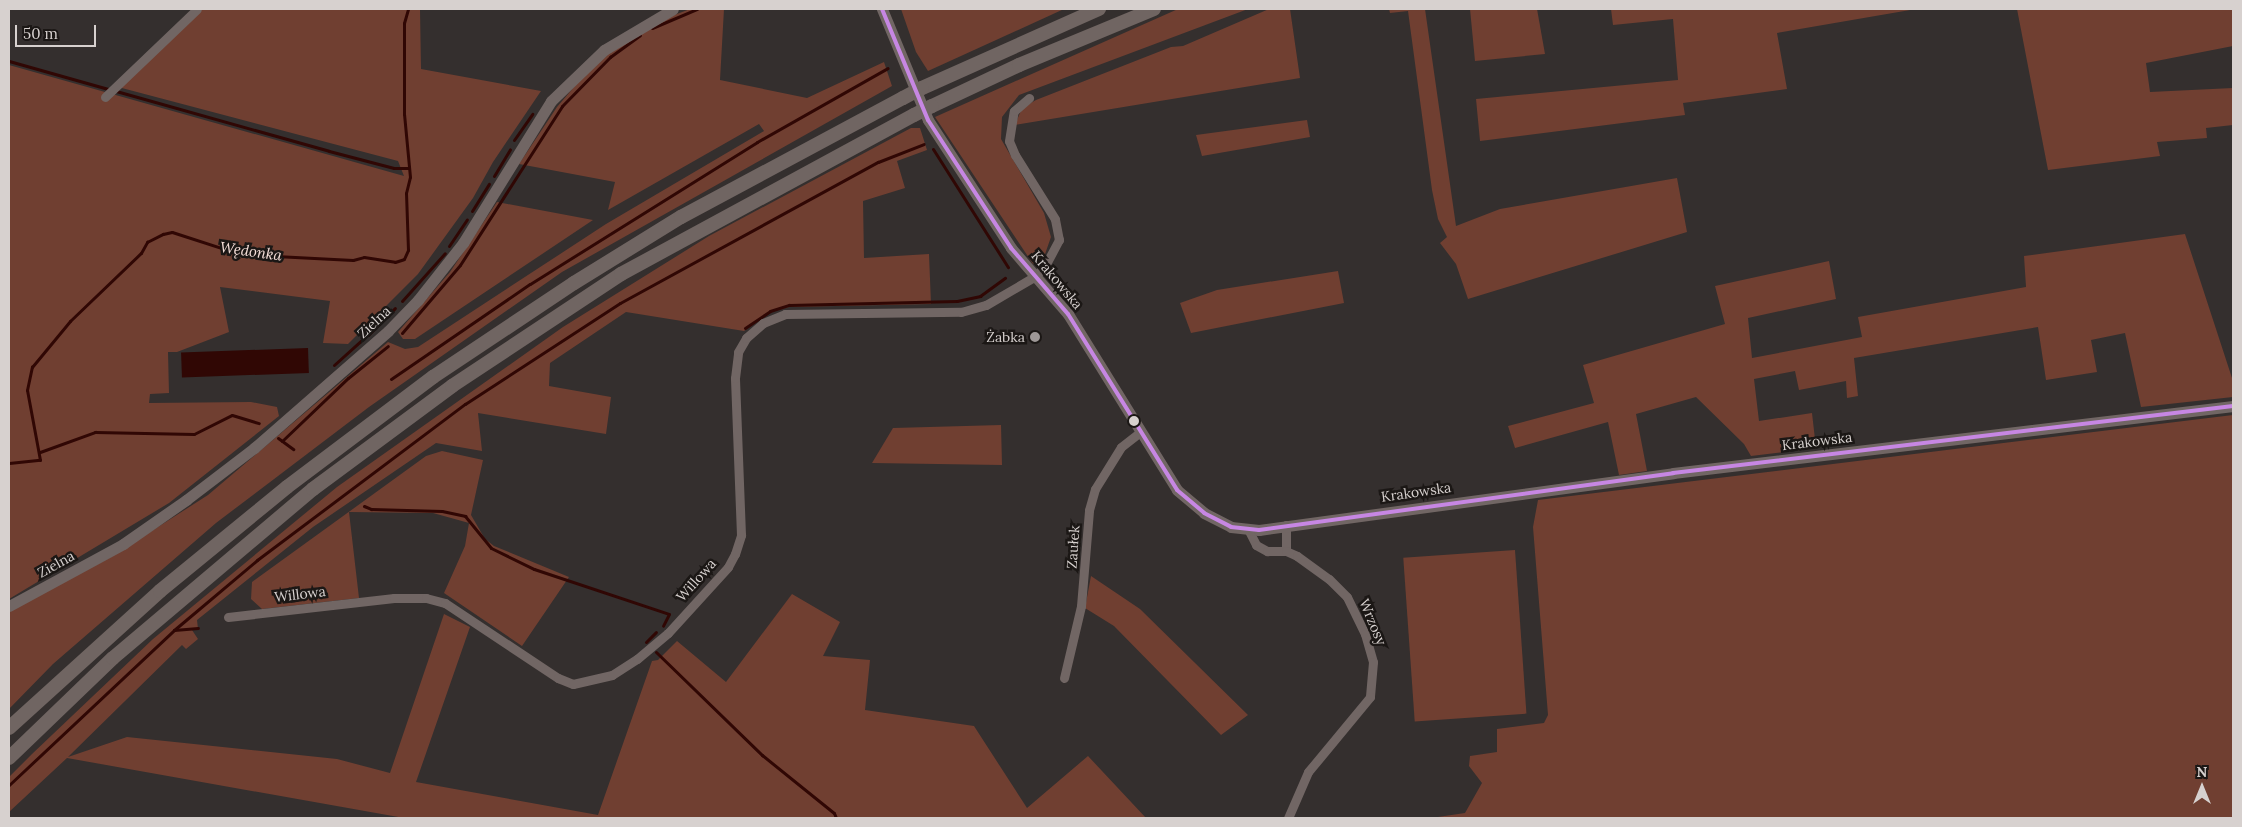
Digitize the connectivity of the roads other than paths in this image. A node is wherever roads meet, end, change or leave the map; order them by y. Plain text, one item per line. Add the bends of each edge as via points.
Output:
1 (197, 9) edge
2 (673, 9) edge
3 (882, 9) edge
4 (1099, 9) edge
5 (1154, 9) edge
6 (105, 97) dead end
7 (1029, 98) dead end
8 (1034, 278) junction
9 (2233, 406) edge
10 (1140, 432) junction
11 (1286, 525) junction
12 (1248, 528) junction
13 (1286, 551) junction
14 (9, 606) edge
15 (228, 617) dead end
16 (1064, 678) dead end
17 (11, 725) edge
18 (9, 758) edge
19 (1288, 818) edge

1 - 6 street
2 - 14 street, Zielna via 604,50 551,102 464,242 418,300 388,331 254,448 186,500 123,544
3 - 8 street, Krakowska via 928,120
4 - 17 highway, bridge via 922,88 681,217 574,282 433,377 287,487 160,591
5 - 18 highway, bridge via 1019,65 932,106 621,274 452,386 313,488 112,658
7 - 8 street via 1014,111 1009,141 1049,205 1059,240 1046,266
8 - 10 street, Krakowska via 1068,314
8 - 15 street, Willowa via 986,305 960,312 785,314 763,323 746,338 738,352 735,378 741,534 735,554 728,567 668,633 612,675 573,684 558,678 445,603 426,598 394,598
9 - 11 street, Krakowska via 1673,473
10 - 12 street, Krakowska via 1177,490 1190,503 1219,522
10 - 16 street, Zaułek via 1121,447 1095,488 1089,510 1080,615
11 - 12 street, Krakowska
11 - 13 street
12 - 13 street, Wrzosy via 1261,548
13 - 19 street, Wrzosy via 1323,574 1347,597 1371,651 1374,678 1364,707 1308,772

